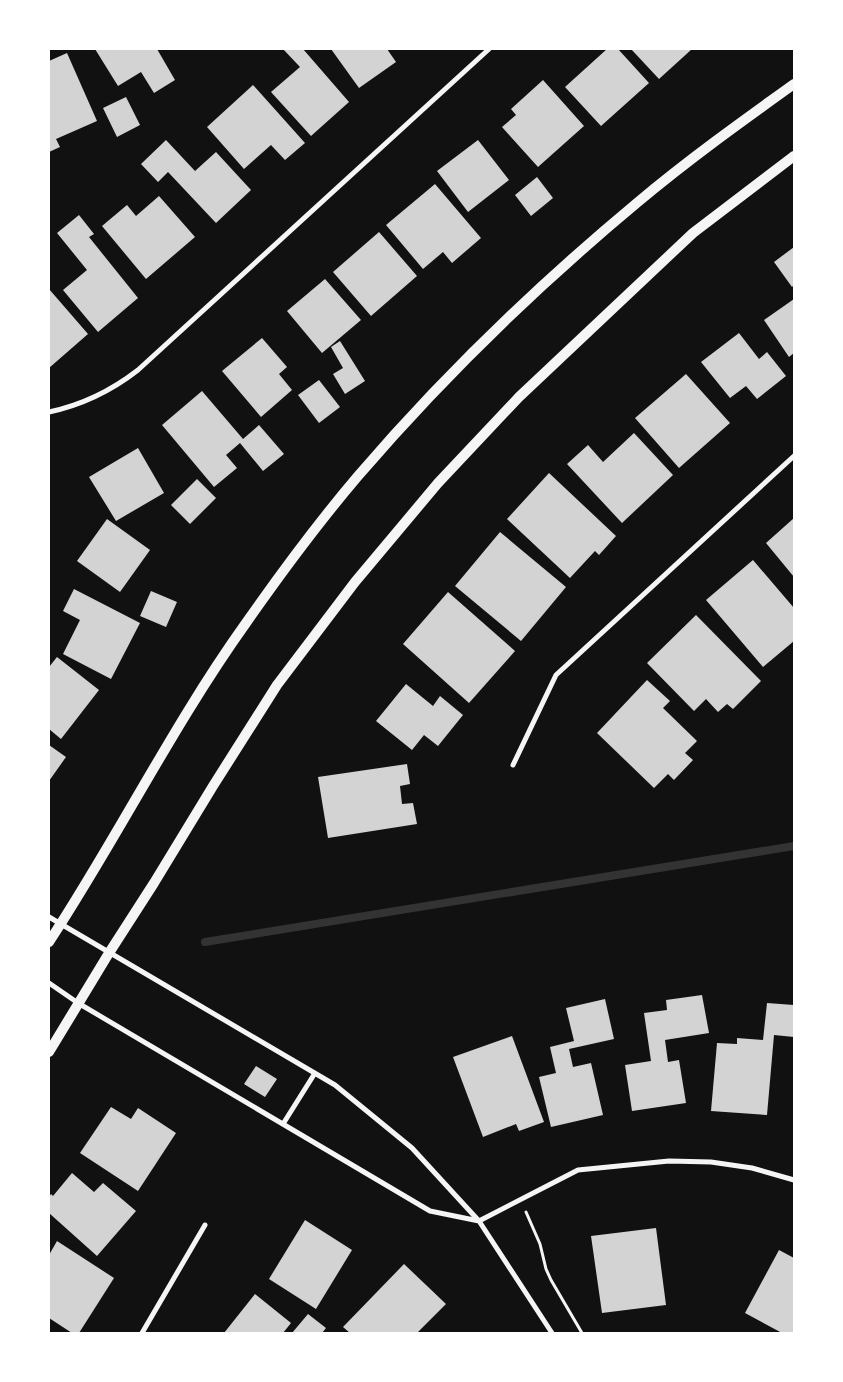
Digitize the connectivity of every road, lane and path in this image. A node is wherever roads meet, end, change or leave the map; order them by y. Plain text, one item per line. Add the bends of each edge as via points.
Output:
1 (489, 49) edge
2 (794, 84) edge
3 (794, 156) edge
4 (49, 412) edge
5 (794, 456) edge
6 (514, 764) dead end
7 (49, 917) edge
8 (61, 924) junction
9 (49, 942) edge
10 (109, 952) junction
11 (49, 983) edge
12 (78, 1003) junction
13 (49, 1052) edge
14 (315, 1073) junction
15 (283, 1124) junction
16 (794, 1180) edge
17 (520, 1200) junction
18 (479, 1221) junction
19 (205, 1225) dead end
20 (142, 1333) edge
21 (552, 1333) edge
22 (582, 1333) edge

1 - 4 street via 138,370 107,392
2 - 8 main road via 638,202 541,286 451,374 357,477 239,633 192,704
3 - 10 main road via 693,233 519,397 438,483 355,582 277,685
5 - 6 street via 556,675
7 - 8 street
8 - 9 main road
8 - 10 street
10 - 12 main road
10 - 14 street
11 - 12 street
12 - 13 main road
12 - 15 street
14 - 15 street
14 - 18 street via 335,1085 412,1148
15 - 18 street via 430,1211
16 - 17 street via 712,1162 670,1161 578,1170
17 - 18 street
17 - 22 path via 540,1244 551,1280
18 - 21 street
19 - 20 street

